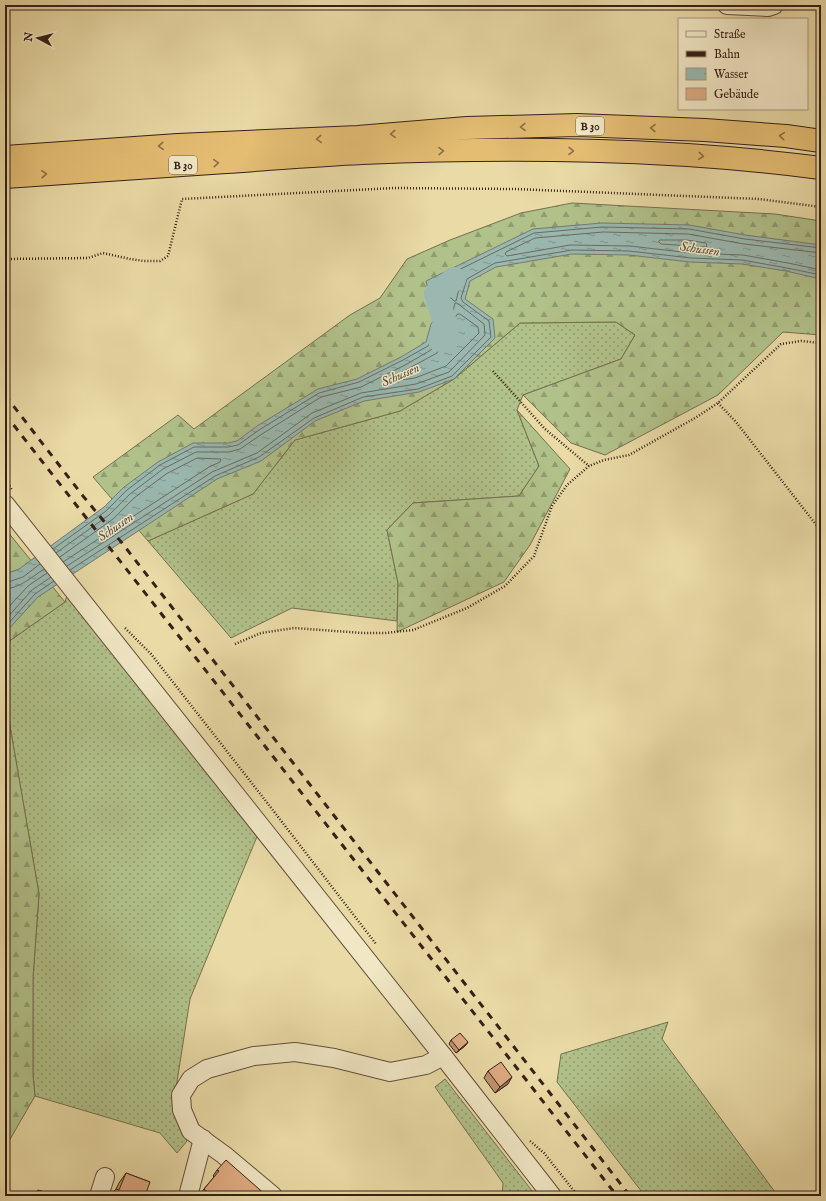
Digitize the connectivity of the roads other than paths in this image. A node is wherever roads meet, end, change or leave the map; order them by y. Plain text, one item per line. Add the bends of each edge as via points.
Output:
1 (727, 5) edge
2 (774, 5) edge
3 (821, 141) edge
4 (5, 157) edge
5 (821, 168) edge
6 (5, 177) edge
7 (5, 504) edge
8 (442, 1056) junction
9 (202, 1139) junction
10 (105, 1177) dead end
11 (99, 1196) edge
12 (188, 1196) edge
13 (273, 1196) edge
14 (552, 1196) edge

1 - 2 street
3 -> 4 highway, B 30 via 705,130 577,125 467,128 358,137 178,145
6 -> 5 highway, B 30 via 360,153 464,150 686,155 780,162
7 - 8 street
8 - 9 street via 426,1065 390,1072 334,1058 295,1052 254,1056 207,1069 191,1079 181,1095 182,1110 190,1131
8 - 14 street
9 - 12 street
9 - 13 street
10 - 11 street

